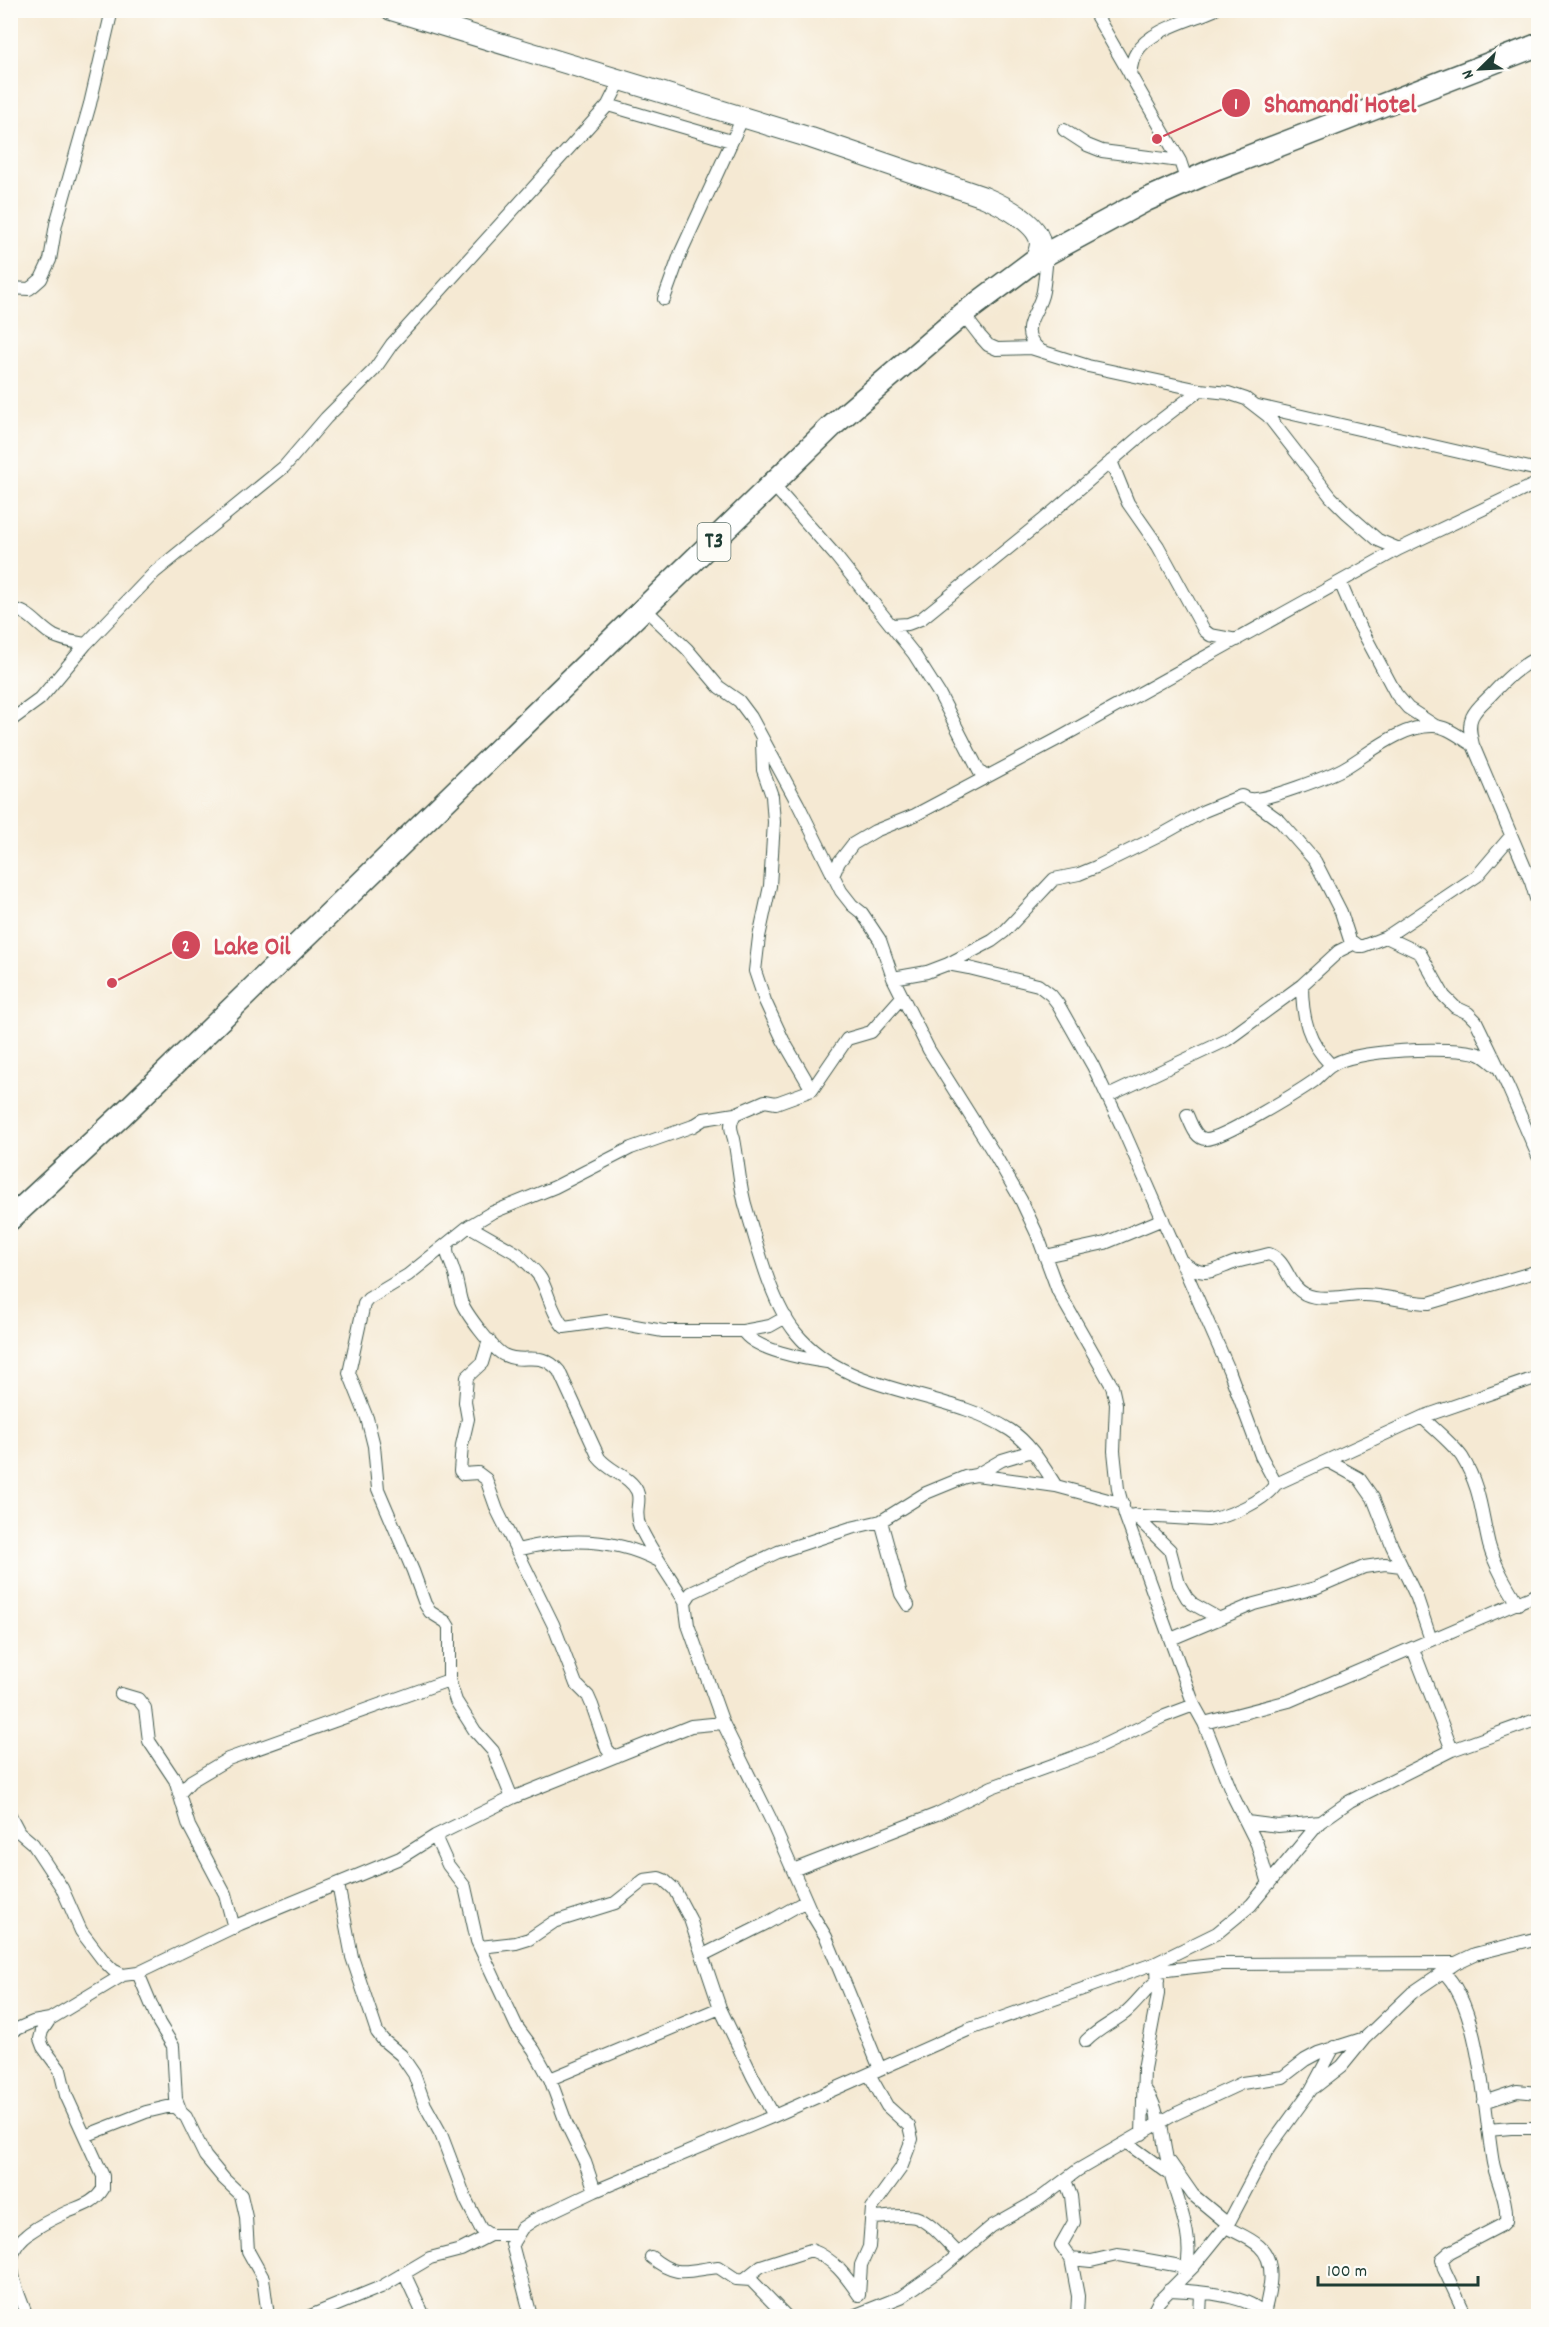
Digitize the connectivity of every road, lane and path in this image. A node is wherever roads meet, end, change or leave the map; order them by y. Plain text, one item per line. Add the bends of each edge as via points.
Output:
1 (112, 10) edge
2 (391, 10) edge
3 (1093, 10) edge
4 (1214, 10) edge
5 (1539, 45) edge
6 (1130, 75) junction
7 (621, 79) junction
8 (608, 105) junction
9 (743, 117) junction
10 (1064, 130) dead end
11 (731, 141) junction
12 (1184, 172) junction
13 (1041, 257) junction
14 (10, 288) edge
15 (664, 299) dead end
16 (963, 314) junction
17 (1040, 350) junction
18 (1200, 390) junction
19 (1257, 406) junction
20 (1111, 461) junction
21 (1539, 470) edge
22 (1539, 483) edge
23 (773, 485) junction
24 (1399, 549) junction
25 (1340, 582) junction
26 (645, 609) junction
27 (10, 610) edge
28 (892, 625) junction
29 (1237, 640) junction
30 (86, 644) junction
31 (1539, 657) edge
32 (10, 721) edge
33 (1434, 725) junction
34 (762, 738) junction
35 (1473, 745) junction
36 (986, 777) junction
37 (1251, 800) junction
38 (1511, 836) junction
39 (833, 876) junction
40 (1539, 905) edge
41 (1386, 937) junction
42 (1353, 944) junction
43 (948, 964) junction
44 (893, 978) junction
45 (1302, 985) junction
46 (902, 997) junction
47 (1331, 1065) junction
48 (1497, 1067) junction
49 (812, 1090) junction
50 (1108, 1096) junction
51 (735, 1114) junction
52 (1187, 1115) dead end
53 (1539, 1156) edge
54 (10, 1219) edge
55 (1163, 1219) junction
56 (469, 1226) junction
57 (448, 1243) junction
58 (1045, 1256) junction
59 (1182, 1261) junction
60 (1539, 1271) edge
61 (786, 1317) junction
62 (743, 1331) junction
63 (489, 1340) junction
64 (829, 1362) junction
65 (1537, 1381) edge
66 (1422, 1417) junction
67 (1032, 1451) junction
68 (1328, 1461) junction
69 (976, 1475) junction
70 (1276, 1484) junction
71 (1056, 1486) junction
72 (1127, 1511) junction
73 (881, 1521) junction
74 (518, 1550) junction
75 (659, 1561) junction
76 (1401, 1566) junction
77 (1539, 1594) edge
78 (685, 1602) junction
79 (1518, 1604) junction
80 (908, 1605) dead end
81 (1218, 1618) junction
82 (1171, 1639) junction
83 (1431, 1640) junction
84 (1413, 1648) junction
85 (449, 1680) junction
86 (121, 1694) dead end
87 (1194, 1705) junction
88 (1539, 1719) edge
89 (723, 1723) junction
90 (1204, 1723) junction
91 (1452, 1750) junction
92 (617, 1756) junction
93 (179, 1794) junction
94 (512, 1798) junction
95 (10, 1815) edge
96 (1247, 1822) junction
97 (1320, 1822) junction
98 (15, 1832) edge
99 (435, 1836) junction
100 (793, 1870) junction
101 (338, 1884) junction
102 (1269, 1884) junction
103 (806, 1900) junction
104 (234, 1928) junction
105 (1539, 1938) edge
106 (480, 1947) junction
107 (703, 1955) junction
108 (1456, 1963) junction
109 (1158, 1971) junction
110 (1442, 1971) junction
111 (138, 1972) junction
112 (123, 1975) junction
113 (720, 2008) junction
114 (50, 2019) junction
115 (10, 2032) edge
116 (1365, 2038) junction
117 (1086, 2041) dead end
118 (1334, 2047) junction
119 (875, 2071) junction
120 (550, 2079) junction
121 (1143, 2087) junction
122 (1311, 2090) junction
123 (1539, 2093) edge
124 (1484, 2102) junction
125 (182, 2112) junction
126 (774, 2116) junction
127 (1159, 2124) junction
128 (1539, 2128) edge
129 (1488, 2130) junction
130 (1142, 2134) junction
131 (85, 2136) junction
132 (1126, 2143) junction
133 (1166, 2155) junction
134 (1170, 2175) junction
135 (1065, 2180) junction
136 (595, 2190) junction
137 (871, 2218) junction
138 (1227, 2226) junction
139 (490, 2235) junction
140 (516, 2235) junction
141 (959, 2254) junction
142 (651, 2257) dead end
143 (1071, 2259) junction
144 (1186, 2271) junction
145 (404, 2273) junction
146 (746, 2278) junction
147 (1169, 2290) junction
148 (1201, 2293) junction
149 (859, 2295) junction
150 (869, 2312) edge
151 (1264, 2315) edge
152 (27, 2316) edge
153 (268, 2316) edge
154 (310, 2316) edge
155 (424, 2316) edge
156 (531, 2316) edge
157 (786, 2316) edge
158 (853, 2316) edge
159 (1077, 2316) edge
160 (1151, 2316) edge
161 (1200, 2316) edge
162 (1466, 2316) edge

1 - 14 street via 50,260 41,279 29,289
2 - 7 main road
3 - 6 street
4 - 6 street via 1155,34 1136,51
5 - 12 highway, T3
6 - 12 street
7 - 8 street
7 - 9 main road
8 - 11 street
8 - 30 street via 284,467 155,572
9 - 11 street
9 - 13 main road via 996,202 1036,232
10 - 12 street via 1102,151
11 - 15 street
12 - 13 highway, T3 via 1146,200
13 - 16 highway, T3
13 - 17 street via 1043,291 1028,327 1033,344
16 - 17 street via 988,345 997,349
16 - 23 highway, T3 via 832,426
17 - 18 street via 1088,366
18 - 19 street via 1228,393
18 - 20 street
19 - 21 street
19 - 24 street via 1331,497 1378,540
20 - 28 street via 921,619
20 - 29 street via 1128,503 1158,546 1204,630 1210,636
22 - 24 street
23 - 26 highway, T3
23 - 28 street
24 - 25 street
25 - 29 street
25 - 33 street via 1396,694 1408,708
26 - 34 street via 719,687 739,701
26 - 54 highway, T3
27 - 30 street via 22,610 62,639
28 - 36 street via 921,664
29 - 36 street
30 - 32 street via 40,699
31 - 35 street via 1516,669 1477,709 1471,718
33 - 35 street
33 - 37 street via 1402,734 1324,777
34 - 39 street
34 - 49 street via 763,770 772,796 774,822 770,886 755,971 783,1040
35 - 38 street
36 - 39 street via 853,844
37 - 42 street via 1280,821 1316,861
37 - 43 street via 1241,796 1226,802 1096,867 1054,879 1004,932
38 - 40 street
38 - 41 street via 1477,876
39 - 44 street via 852,905 871,924
41 - 42 street via 1364,946
41 - 48 street via 1420,953 1444,996 1476,1021
42 - 45 street via 1339,951
43 - 44 street
43 - 50 street via 1029,982 1051,995
44 - 46 street
45 - 47 street via 1308,1032
45 - 50 street via 1227,1040
46 - 49 street via 871,1032 848,1039
46 - 58 street via 929,1050 1021,1200
47 - 48 street via 1376,1053 1448,1049 1481,1055
47 - 52 street via 1305,1087 1223,1134 1201,1137
48 - 53 street
49 - 51 street via 776,1103 765,1101
50 - 55 street
51 - 56 street via 704,1119 631,1148
51 - 61 street via 731,1129 742,1196 764,1267
55 - 58 street via 1105,1243
55 - 59 street
56 - 57 street
56 - 62 street via 523,1259 541,1279 564,1327 607,1321 663,1331
57 - 63 street via 447,1255 462,1303
57 - 85 street via 364,1304 361,1329 350,1361 350,1381 367,1418 378,1489 425,1604 449,1627
58 - 72 street via 1058,1291 1112,1386 1118,1489
59 - 60 street via 1193,1269 1210,1273 1269,1254 1282,1262 1297,1289 1306,1295 1375,1295 1416,1303
59 - 70 street
61 - 62 street via 770,1326
61 - 64 street via 801,1339
62 - 64 street via 755,1342
63 - 74 street via 482,1363 467,1377 468,1419 460,1471 478,1473 486,1479 496,1510
63 - 75 street via 507,1356 545,1360 559,1371 599,1458 637,1491 639,1526
64 - 67 street via 860,1377 975,1413 1009,1430
65 - 66 street
66 - 68 street
66 - 79 street via 1460,1455 1470,1473 1480,1495 1497,1565
67 - 69 street via 1002,1460
67 - 71 street
68 - 70 street
68 - 76 street via 1353,1473 1366,1485
69 - 71 street
69 - 73 street via 926,1493
70 - 72 street via 1251,1504 1208,1520
71 - 72 street
72 - 81 street via 1170,1550 1187,1598
72 - 82 street
73 - 78 street via 778,1552 692,1593
73 - 80 street
74 - 75 street via 558,1541 603,1542 641,1551
74 - 92 street via 562,1642 576,1684 588,1696 607,1749
75 - 78 street
76 - 81 street via 1364,1567 1315,1588
76 - 83 street
77 - 79 street
78 - 89 street via 688,1625
79 - 83 street
81 - 82 street
82 - 87 street
83 - 84 street
84 - 90 street via 1289,1701
84 - 91 street
85 - 93 street via 228,1759 191,1781
85 - 94 street via 463,1713 493,1751
86 - 93 street via 138,1699 145,1708 149,1741
87 - 90 street
87 - 100 street via 1090,1751 992,1787 937,1814
88 - 91 street
89 - 92 street via 692,1726
89 - 100 street
90 - 96 street
91 - 97 street via 1350,1801
92 - 94 street
93 - 104 street via 192,1833 225,1894
94 - 99 street
95 - 98 street
96 - 97 street via 1278,1826
96 - 102 street
97 - 102 street
98 - 112 street via 33,1844 62,1888 73,1918 90,1945 112,1970
99 - 101 street via 400,1858
99 - 106 street via 448,1865 465,1887
100 - 103 street
101 - 104 street
101 - 139 street via 352,1957 373,2024 414,2074 466,2200 481,2229
102 - 109 street via 1217,1933
103 - 107 street
103 - 119 street via 826,1937
104 - 111 street
105 - 108 street via 1475,1954
106 - 107 street via 529,1939 554,1922 608,1906 644,1880 659,1878 669,1884 681,1901
106 - 120 street via 517,2027
107 - 113 street
108 - 109 street via 1221,1964
108 - 110 street
109 - 117 street via 1127,2011
109 - 119 street via 970,2029
109 - 121 street
110 - 116 street via 1412,1993
110 - 124 street via 1461,1996 1475,2045
111 - 112 street
111 - 125 street via 173,2046 176,2099
112 - 114 street
113 - 120 street
113 - 126 street
114 - 115 street
114 - 131 street via 40,2039 60,2070 66,2095
116 - 118 street
116 - 122 street via 1342,2066
118 - 122 street
118 - 127 street via 1305,2060 1283,2077 1242,2083
119 - 126 street
119 - 137 street via 888,2106 909,2126 912,2139 901,2168 873,2204
120 - 136 street
121 - 127 street
121 - 130 street
122 - 138 street via 1266,2152
123 - 124 street via 1517,2091
124 - 129 street
125 - 131 street via 166,2107
125 - 153 street via 205,2156 241,2195 248,2251 263,2278
126 - 136 street
127 - 130 street
127 - 133 street
128 - 129 street
129 - 162 street via 1506,2221 1442,2259
130 - 132 street
131 - 152 street via 104,2176 104,2189 83,2207 66,2212 21,2238 15,2247 11,2271
132 - 134 street
132 - 135 street
133 - 134 street
133 - 138 street via 1193,2195
134 - 144 street via 1190,2258
135 - 141 street via 992,2226
135 - 143 street via 1074,2222 1061,2245
136 - 140 street via 534,2220
137 - 141 street via 917,2218
137 - 149 street
138 - 144 street
138 - 151 street via 1261,2247 1265,2255 1272,2276
139 - 140 street
139 - 145 street via 461,2250 430,2258
140 - 156 street via 513,2244
141 - 150 street via 894,2301
142 - 146 street via 669,2270 718,2267 736,2279
143 - 144 street via 1091,2261 1117,2255 1175,2265
143 - 159 street via 1078,2296
144 - 147 street
145 - 154 street via 381,2287
145 - 155 street
146 - 149 street via 761,2266 811,2250 833,2263
146 - 157 street
147 - 148 street
147 - 160 street
148 - 151 street via 1253,2305
148 - 161 street
149 - 150 street
150 - 158 street

